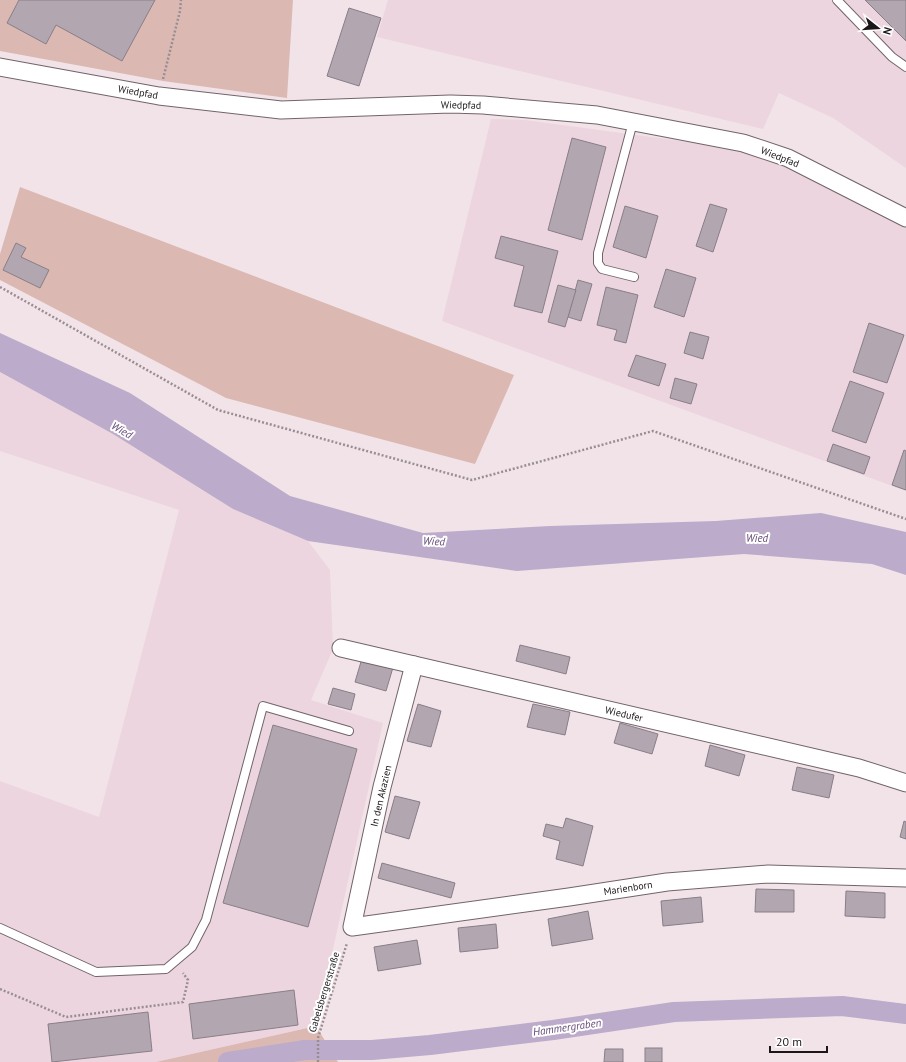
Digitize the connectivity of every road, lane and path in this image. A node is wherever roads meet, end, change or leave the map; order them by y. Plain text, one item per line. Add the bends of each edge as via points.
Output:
1 (181, 0) edge
2 (837, 0) edge
3 (0, 67) edge
4 (906, 67) edge
5 (159, 96) junction
6 (633, 122) junction
7 (906, 218) edge
8 (634, 277) dead end
9 (0, 287) edge
10 (906, 519) edge
11 (341, 648) dead end
12 (414, 665) junction
13 (350, 731) dead end
14 (906, 783) edge
15 (906, 878) edge
16 (352, 927) junction
17 (0, 928) edge
18 (174, 962) junction
19 (0, 989) edge
20 (318, 1062) edge

1 - 5 path
2 - 4 lane via 892,57
3 - 5 street, Wiedpfad
5 - 6 street, Wiedpfad via 281,110 483,105 597,115
6 - 7 street, Wiedpfad via 742,143 788,158
6 - 8 lane via 598,252 598,263 602,269
9 - 10 path via 218,410 472,480 653,431
11 - 12 street, Wiedufer
12 - 14 street, Wiedufer via 859,768
12 - 16 street, In den Akazien via 382,788
13 - 18 lane via 263,706 206,920 192,947
15 - 16 street, Marienborn via 768,874 666,882
16 - 20 path, Gabelsbergerstraße via 318,1038
17 - 18 lane via 96,972 166,969
18 - 19 path via 188,980 183,1002 66,1017

